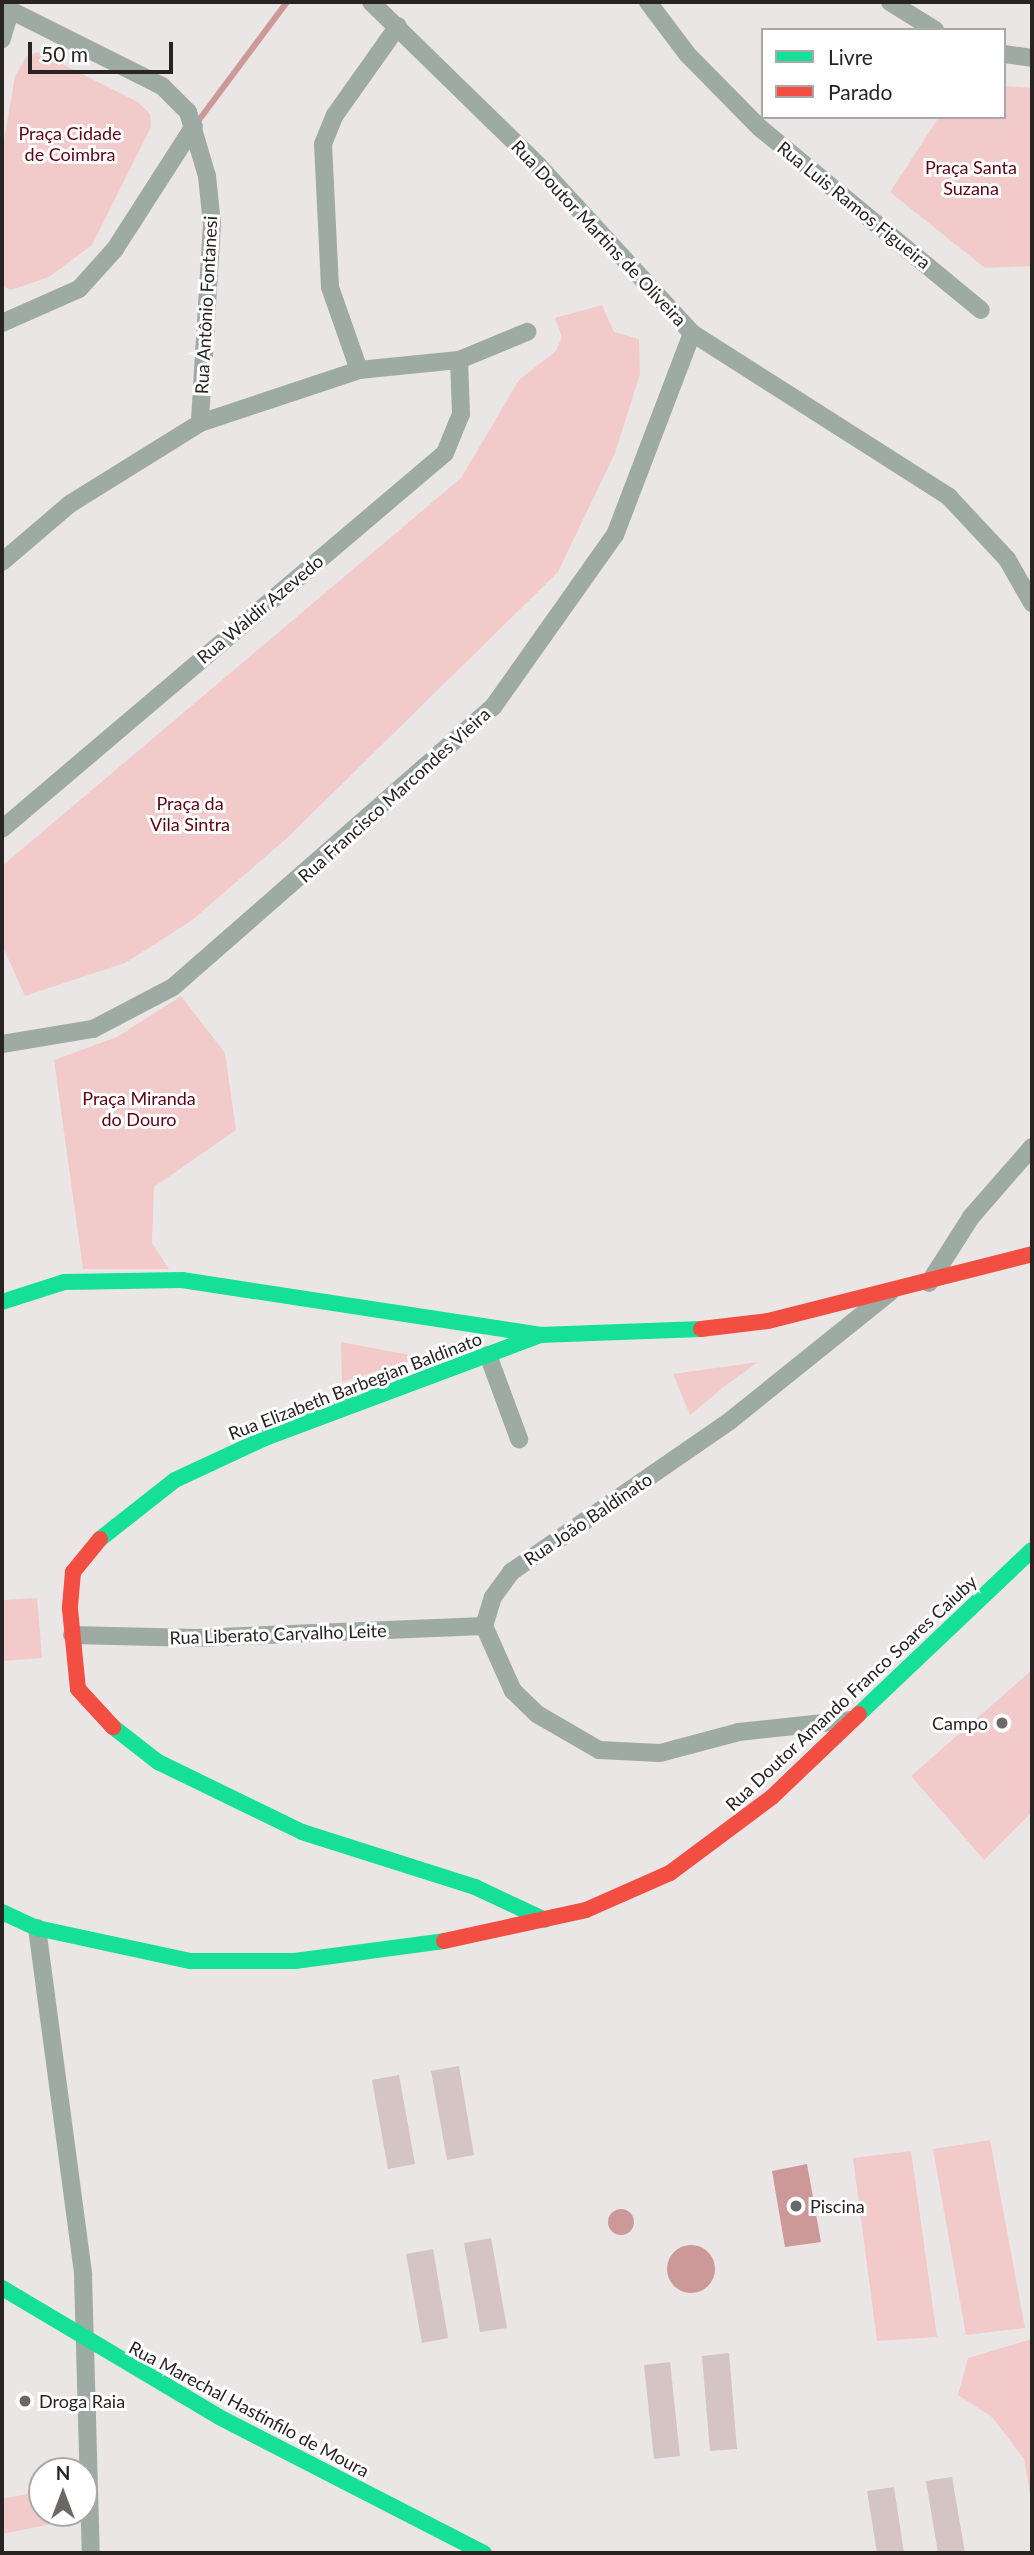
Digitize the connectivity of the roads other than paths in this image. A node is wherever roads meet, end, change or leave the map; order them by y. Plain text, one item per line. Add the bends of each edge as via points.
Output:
1 (371, 2) edge
2 (648, 2) edge
3 (890, 2) edge
4 (2, 7) edge
5 (398, 26) junction
6 (932, 28) edge
7 (2, 39) edge
8 (1006, 54) edge
9 (1032, 58) edge
10 (194, 126) junction
11 (981, 310) dead end
12 (2, 323) edge
13 (527, 332) dead end
14 (692, 332) junction
15 (459, 360) junction
16 (359, 370) junction
17 (200, 423) junction
18 (2, 562) edge
19 (1032, 603) edge
20 (2, 829) edge
21 (2, 1044) edge
22 (1032, 1147) edge
23 (1032, 1254) edge
24 (929, 1283) junction
25 (891, 1292) junction
26 (2, 1301) edge
27 (540, 1335) junction
28 (488, 1355) junction
29 (519, 1439) dead end
30 (1032, 1550) edge
31 (484, 1626) junction
32 (72, 1634) junction
33 (851, 1720) junction
34 (2, 1912) edge
35 (545, 1920) junction
36 (37, 1928) junction
37 (2, 2288) edge
38 (87, 2344) junction
39 (91, 2553) edge
40 (484, 2553) edge

1 - 5 street, Rua Doutor Martins de Oliveira
2 - 11 street, Rua Luis Ramos Figueira via 688,55 760,128
3 - 6 street
4 - 7 street via 7,20
4 - 10 street, Rua Antônio Fontanesi via 162,86
5 - 14 street, Rua Doutor Martins de Oliveira via 538,165
5 - 16 street via 335,115 323,144 330,287
8 - 9 street
10 - 12 street via 115,249 79,289
10 - 17 street, Rua Antônio Fontanesi via 212,224
13 - 15 street
14 - 19 street, Rua Doutor Martins de Oliveira via 949,497 1007,559
14 - 21 street, Rua Francisco Marcondes Vieira via 615,535 494,707 173,987 93,1029
15 - 16 street
15 - 20 street, Rua Waldir Azevedo via 461,414 445,453
16 - 17 street
17 - 18 street via 70,504
22 - 24 street via 971,1217
23 - 24 street
24 - 25 street
25 - 27 street via 768,1321 635,1336
25 - 31 street, Rua João Baldinato via 731,1420 511,1572 493,1597
26 - 27 street via 64,1282 182,1280
27 - 28 street, Rua Elizabeth Barbegian Baldinato
28 - 29 street
28 - 32 street, Rua Elizabeth Barbegian Baldinato via 265,1438 174,1480 87,1549 73,1572
30 - 33 street, Rua Doutor Amando Franco Soares Caiuby
31 - 32 street, Rua Liberato Carvalho Leite via 196,1638
31 - 33 street via 513,1691 537,1714 599,1751 660,1753 739,1732
32 - 35 street, Rua Elizabeth Barbegian Baldinato via 75,1679 89,1707 158,1762 302,1832 474,1886
33 - 35 street, Rua Doutor Amando Franco Soares Caiuby via 772,1797 680,1867 596,1906
34 - 36 street, Rua Doutor Amando Franco Soares Caiuby
35 - 36 street, Rua Doutor Amando Franco Soares Caiuby via 470,1938 247,1962 190,1961
36 - 38 street
37 - 38 street, Rua Marechal Hastinfilo de Moura
38 - 39 street
38 - 40 street, Rua Marechal Hastinfilo de Moura

